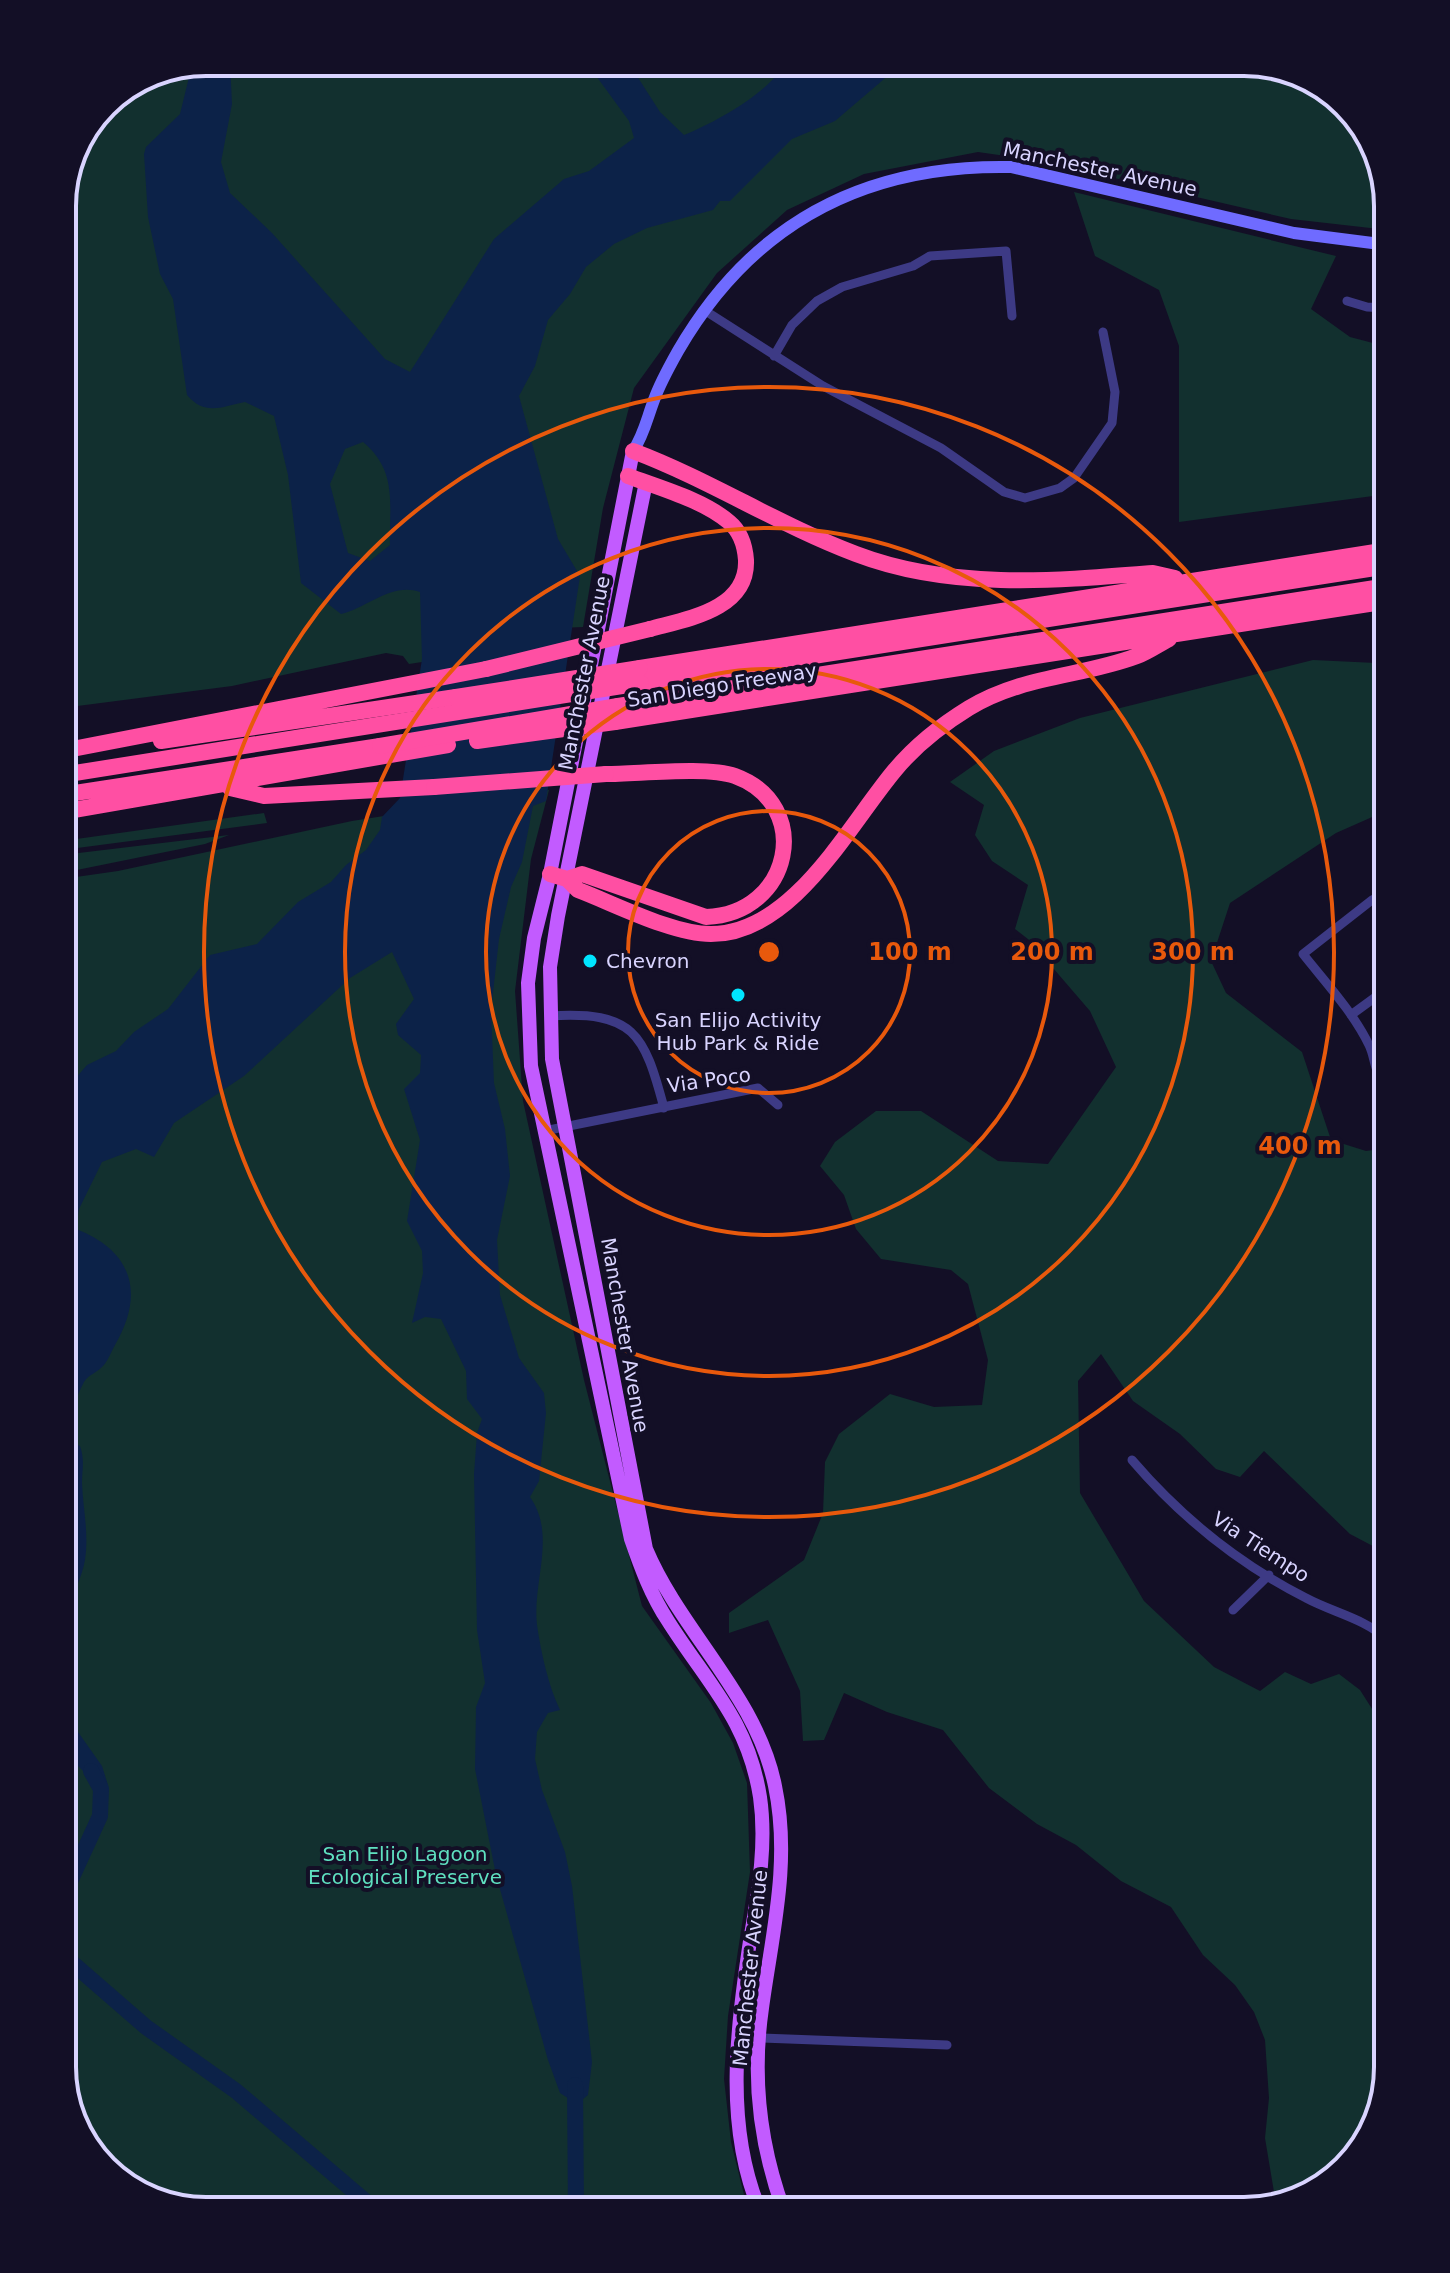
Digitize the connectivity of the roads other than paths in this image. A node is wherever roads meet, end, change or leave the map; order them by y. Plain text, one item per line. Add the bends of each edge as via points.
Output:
1 (1374, 243) edge
2 (1347, 301) dead end
3 (1374, 307) edge
4 (704, 310) junction
5 (1012, 316) dead end
6 (1103, 332) dead end
7 (774, 356) junction
8 (637, 445) junction
9 (652, 458) junction
10 (628, 476) junction
11 (646, 482) junction
12 (1374, 552) edge
13 (1374, 568) edge
14 (1189, 581) junction
15 (1374, 588) edge
16 (1374, 603) edge
17 (1180, 633) junction
18 (640, 676) junction
19 (616, 714) junction
20 (76, 750) edge
21 (76, 751) edge
22 (379, 752) junction
23 (76, 773) edge
24 (221, 785) junction
25 (76, 793) edge
26 (76, 810) edge
27 (559, 876) junction
28 (1374, 899) edge
29 (1374, 998) edge
30 (1351, 1015) junction
31 (550, 1016) junction
32 (1374, 1063) edge
33 (778, 1105) dead end
34 (664, 1108) junction
35 (567, 1127) junction
36 (544, 1131) junction
37 (1132, 1460) dead end
38 (1269, 1575) junction
39 (1233, 1610) dead end
40 (1374, 1629) edge
41 (738, 2037) junction
42 (759, 2039) junction
43 (947, 2045) dead end
44 (756, 2197) edge
45 (779, 2197) edge

1 - 4 main road, Manchester Avenue via 1294,233 1011,167 969,166 885,180 810,212 739,267
2 - 3 street
4 - 7 street
4 - 8 main road, Manchester Avenue via 659,387
5 - 7 street via 1006,251 930,256 817,301 792,325
6 - 7 street via 1115,392 1112,423 1074,478 1025,498 1004,492 941,448
8 - 9 highway
8 - 10 main road, Manchester Avenue
9 - 11 main road, Manchester Avenue
9 - 14 highway via 820,540 908,570 1010,582 1153,573
10 - 11 highway
10 - 27 main road, Manchester Avenue
11 - 20 highway, bridge via 727,520 745,547 746,566 737,590 721,605 650,629 486,669
11 - 27 main road, Manchester Avenue
12 - 14 highway, San Diego Freeway
13 - 18 highway
14 - 18 highway, San Diego Freeway
15 - 19 highway
16 - 17 highway, San Diego Freeway
17 - 19 highway, San Diego Freeway
17 - 27 highway via 1137,656 1035,679 970,708 897,767 790,900 745,929 711,934 686,930 578,890
18 - 21 highway, San Diego Freeway, bridge
18 - 23 highway, bridge
19 - 22 highway, San Diego Freeway, bridge
22 - 24 highway, San Diego Freeway
22 - 25 highway
24 - 26 highway, San Diego Freeway
24 - 27 highway, bridge via 264,796 606,774 714,773 751,785 777,813 784,853 779,872 749,907 727,917 706,917 582,874
27 - 31 main road, Manchester Avenue
27 - 36 main road, Manchester Avenue via 534,938 528,983 531,1066
28 - 30 street via 1303,954
29 - 30 street
30 - 32 street
31 - 34 street, Via Poco via 605,1017 632,1032 650,1057
31 - 35 main road, Manchester Avenue via 552,1059
33 - 34 street, Via Poco via 758,1088
34 - 35 street
35 - 36 street
35 - 42 main road, Manchester Avenue via 646,1549 661,1585 742,1703 775,1785 782,1878
36 - 41 main road, Manchester Avenue via 644,1579 728,1707 755,1773 764,1840
37 - 38 street, Via Tiempo via 1201,1530
38 - 39 street
38 - 40 street, Via Tiempo via 1306,1599
41 - 42 street
41 - 44 main road, Manchester Avenue via 743,2146
42 - 43 street
42 - 45 main road, Manchester Avenue via 760,2113

